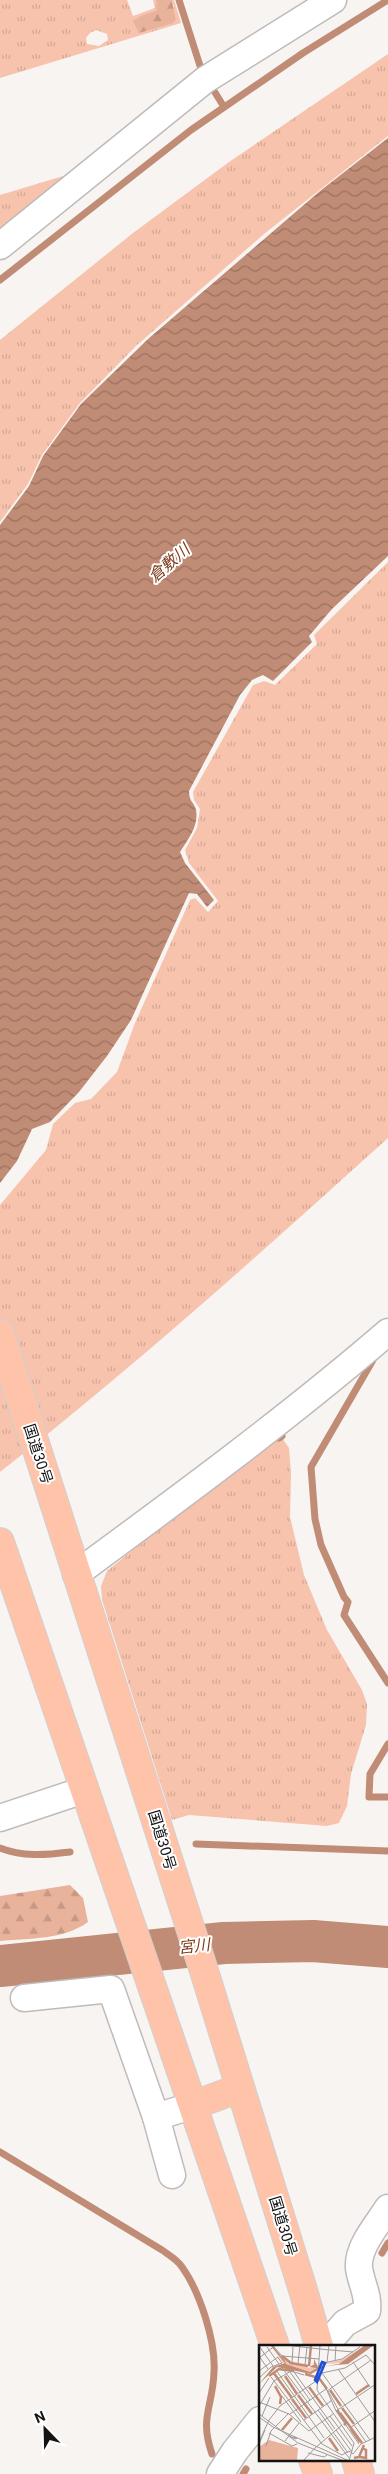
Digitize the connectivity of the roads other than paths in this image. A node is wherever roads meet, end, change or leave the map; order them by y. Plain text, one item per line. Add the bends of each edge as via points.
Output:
1 (333, 0) edge
2 (0, 246) edge
3 (388, 1332) edge
4 (0, 1334) edge
5 (0, 1542) edge
6 (76, 1574) junction
7 (84, 1790) junction
8 (0, 1818) edge
9 (24, 1998) dead end
10 (240, 2088) junction
11 (194, 2105) junction
12 (156, 2117) junction
13 (172, 2175) dead end
14 (388, 2208) edge
15 (275, 2345) edge
16 (319, 2345) edge
17 (326, 2345) edge
18 (259, 2421) edge
19 (314, 2462) edge
20 (220, 2474) edge
21 (318, 2474) edge

1 - 2 street via 205,80
3 - 6 street via 253,1442
4 - 6 highway, 国道30号
5 - 7 highway
6 - 10 highway, 国道30号
7 - 8 street
7 - 11 highway
9 - 12 street via 112,1989
10 - 11 highway
10 - 16 highway, 国道30号
11 - 12 street
11 - 15 highway
12 - 13 street
14 - 17 street via 360,2255 359,2267 368,2298 367,2311 345,2323
18 - 20 street
19 - 21 highway

